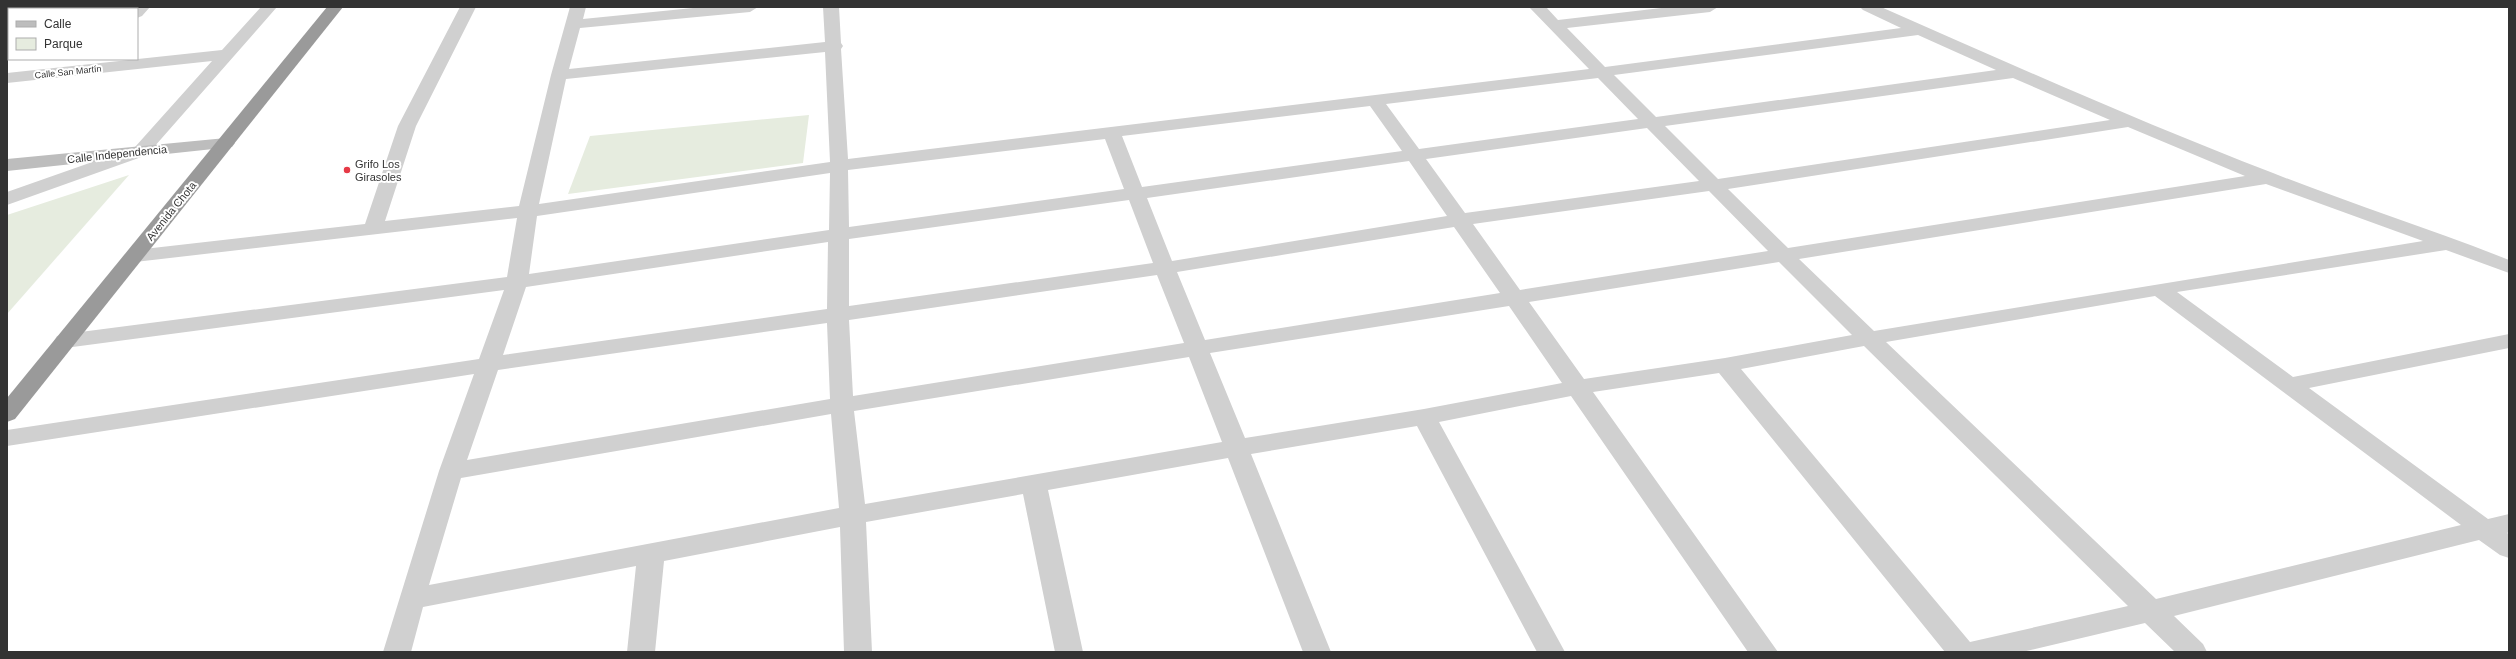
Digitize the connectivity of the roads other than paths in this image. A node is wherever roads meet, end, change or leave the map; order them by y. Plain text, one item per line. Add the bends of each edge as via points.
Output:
1 (268, 7) edge
2 (335, 7) edge
3 (468, 7) edge
4 (750, 7) edge
5 (831, 7) edge
6 (1537, 7) edge
7 (1710, 7) edge
8 (1868, 7) edge
9 (577, 16) edge
10 (1554, 25) junction
11 (1920, 30) junction
12 (835, 46) junction
13 (225, 55) junction
14 (89, 65) edge
15 (1602, 72) junction
16 (2018, 72) junction
17 (559, 75) junction
18 (7, 78) edge
19 (1375, 100) junction
20 (2129, 122) junction
21 (1651, 123) junction
22 (1112, 134) junction
23 (226, 143) junction
24 (141, 151) junction
25 (1414, 155) junction
26 (7, 165) edge
27 (839, 166) junction
28 (2267, 178) junction
29 (1714, 185) junction
30 (1135, 194) junction
31 (7, 199) edge
32 (528, 211) junction
33 (1460, 220) junction
34 (373, 228) junction
35 (840, 234) junction
36 (2451, 243) junction
37 (1782, 254) junction
38 (135, 256) junction
39 (2509, 267) edge
40 (1165, 268) junction
41 (516, 282) junction
42 (2159, 290) junction
43 (1514, 297) junction
44 (838, 315) junction
45 (1870, 338) junction
46 (65, 341) junction
47 (2509, 341) edge
48 (1197, 348) junction
49 (490, 364) junction
50 (1725, 365) junction
51 (2288, 385) junction
52 (1578, 387) junction
53 (842, 405) junction
54 (7, 414) edge
55 (1424, 417) junction
56 (7, 438) edge
57 (1236, 448) junction
58 (451, 471) junction
59 (1034, 484) junction
60 (853, 515) junction
61 (2509, 523) edge
62 (2482, 528) junction
63 (2509, 548) edge
64 (651, 554) junction
65 (410, 599) junction
66 (2152, 611) junction
67 (397, 652) edge
68 (641, 652) edge
69 (858, 652) edge
70 (1069, 652) edge
71 (1317, 652) edge
72 (1551, 652) edge
73 (1764, 652) edge
74 (1962, 652) edge
75 (1972, 652) edge
76 (2193, 652) edge

1 - 13 street
2 - 23 highway, Avenida Chota
3 - 34 street via 407,126
4 - 9 street
5 - 12 street
6 - 10 street
7 - 10 street
8 - 11 street
9 - 17 street
10 - 15 street
11 - 15 street
11 - 16 street
12 - 17 street
12 - 27 street
13 - 14 street, Calle San Martín
13 - 24 street
14 - 18 street, Calle San Martín
15 - 19 street
15 - 21 street
16 - 20 street
16 - 21 street
17 - 32 street
19 - 22 street
19 - 25 street
20 - 28 street
20 - 29 street
21 - 25 street
21 - 29 street
22 - 27 street
22 - 30 street
23 - 24 street, Calle Independencia
23 - 38 highway, Avenida Chota
24 - 26 street, Calle Independencia
24 - 31 street
25 - 30 street
25 - 33 street
27 - 32 street
27 - 35 street
28 - 36 street
28 - 37 street
29 - 33 street
29 - 37 street
30 - 35 street
30 - 40 street
32 - 34 street
32 - 41 street
33 - 40 street
33 - 43 street
34 - 38 street
35 - 41 street
35 - 44 street
36 - 39 street
36 - 42 street
37 - 43 street
37 - 45 street
38 - 46 highway, Avenida Chota
40 - 44 street
40 - 48 street
41 - 46 street
41 - 49 street
42 - 45 street
42 - 51 street
43 - 48 street
43 - 52 street
44 - 49 street
44 - 53 street
45 - 50 street
45 - 66 street
46 - 54 highway, Avenida Chota
47 - 51 street
48 - 53 street
48 - 57 street
49 - 56 street
49 - 58 street
50 - 52 street
50 - 74 street
51 - 62 street
52 - 55 street
52 - 73 street
53 - 58 street
53 - 60 street
55 - 57 street
55 - 72 street
57 - 59 street
57 - 71 street
58 - 65 street
59 - 60 street
59 - 70 street
60 - 64 street
60 - 69 street
61 - 62 street
62 - 63 street
62 - 66 street
64 - 65 street
64 - 68 street
65 - 67 street
66 - 75 street
66 - 76 street

